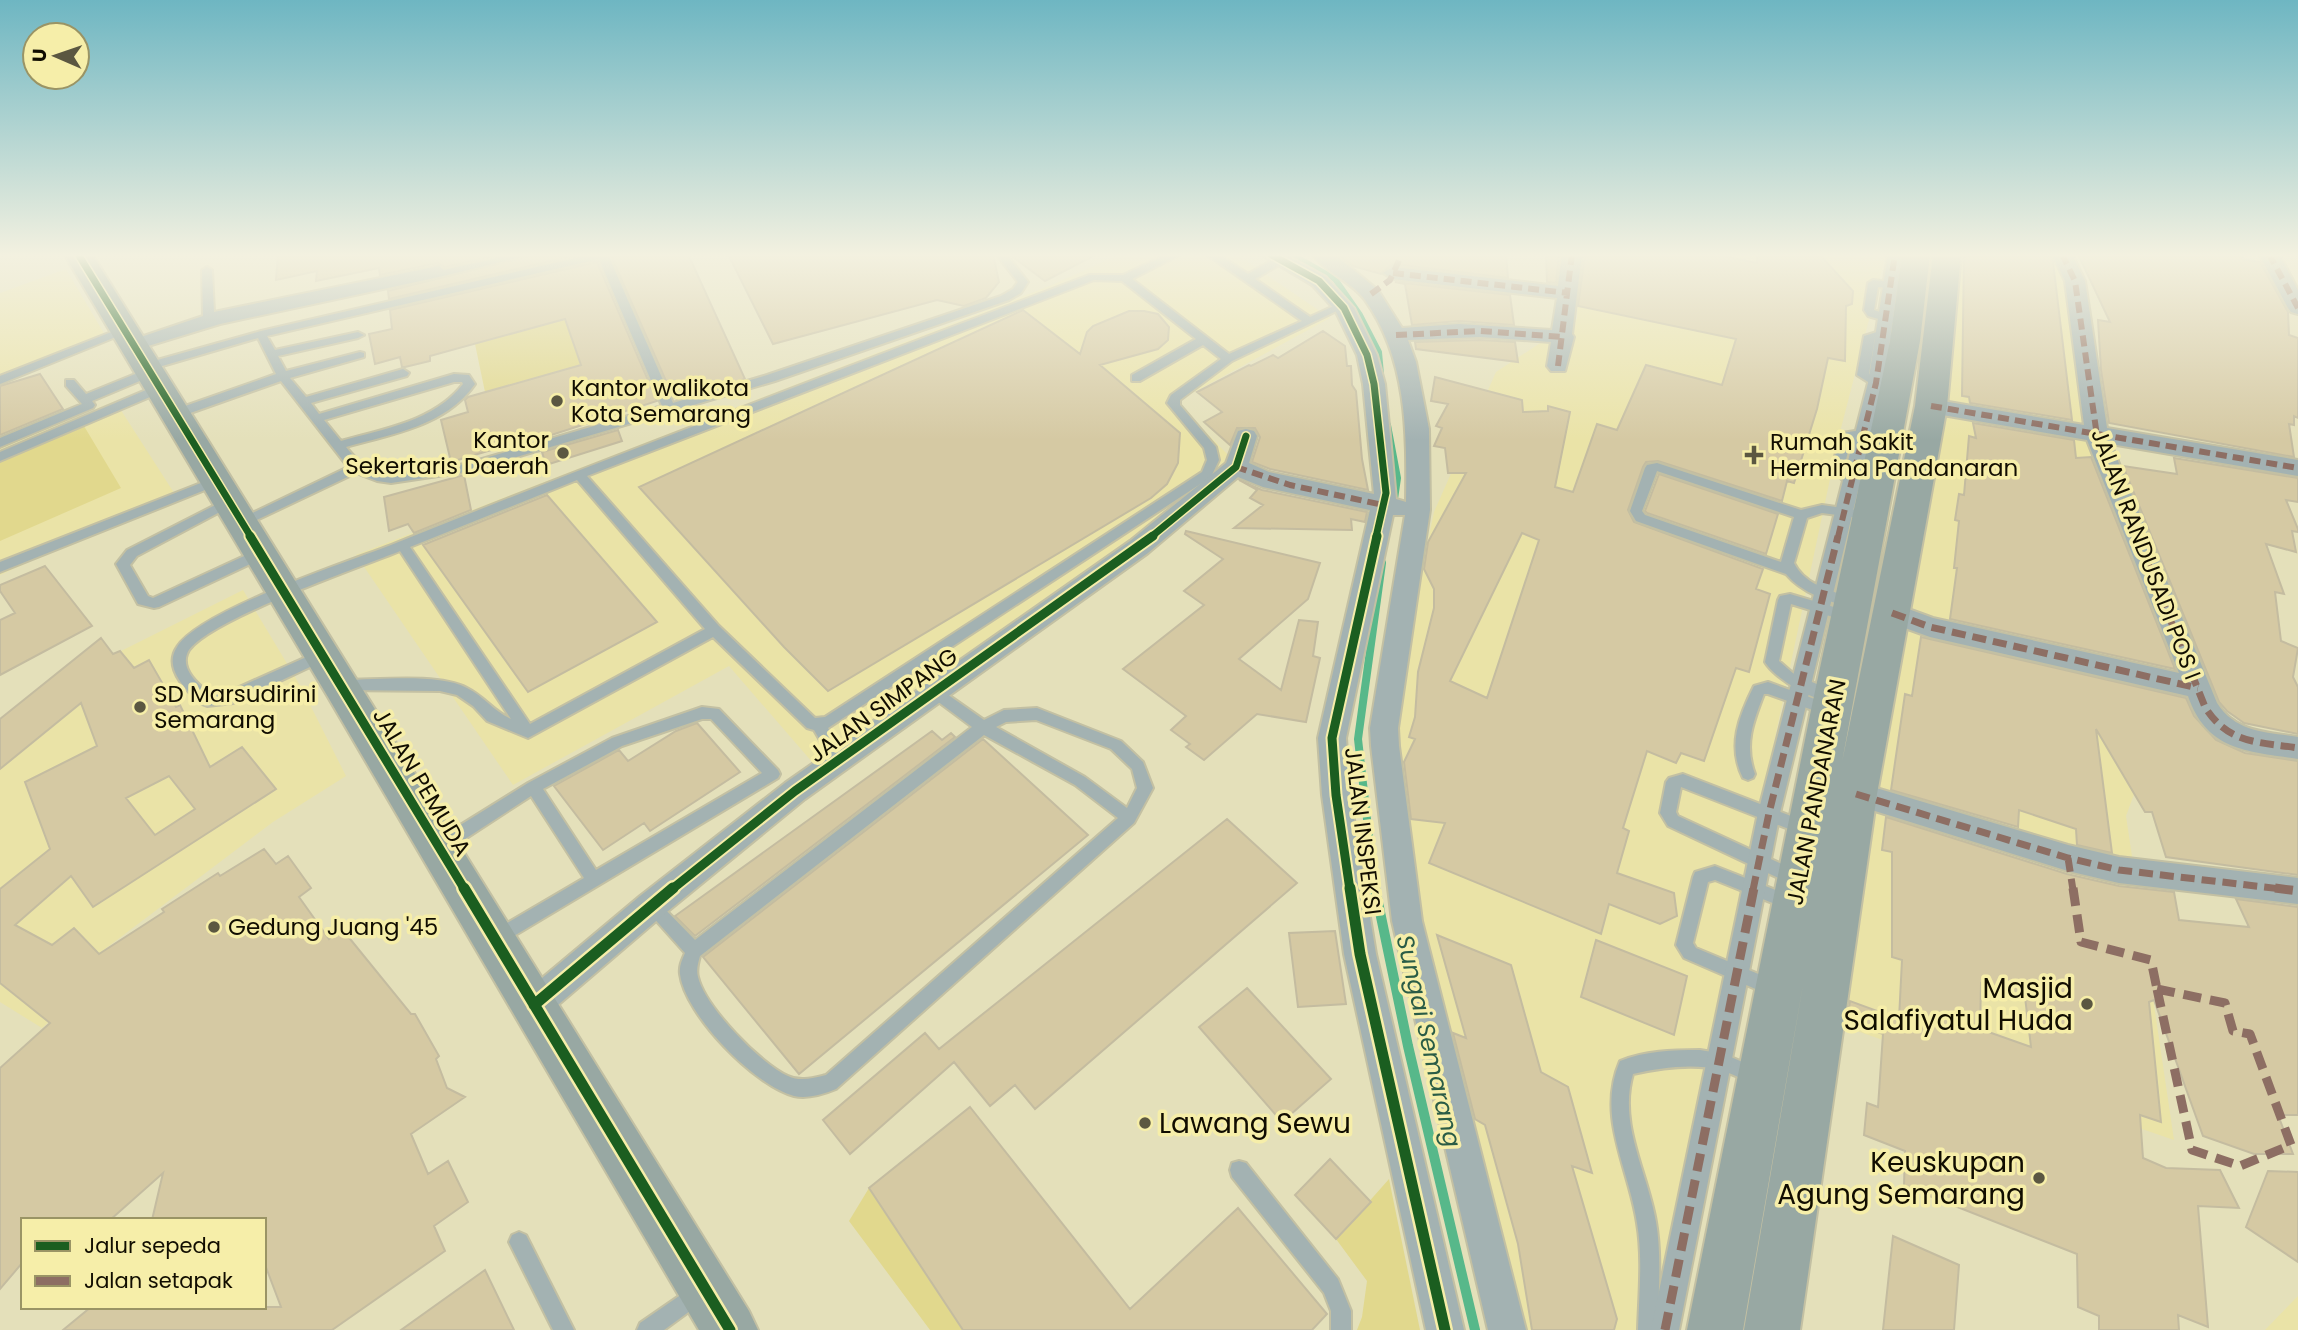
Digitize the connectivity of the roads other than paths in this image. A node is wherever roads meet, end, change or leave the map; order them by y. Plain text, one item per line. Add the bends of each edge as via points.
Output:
1 (116, 316) edge
2 (209, 316) edge
3 (230, 316) edge
4 (336, 316) edge
5 (630, 316) edge
6 (952, 316) edge
7 (991, 316) edge
8 (1173, 316) edge
9 (1302, 316) edge
10 (1318, 316) edge
11 (1347, 316) edge
12 (1384, 316) edge
13 (1566, 316) edge
14 (1875, 316) edge
15 (1898, 316) edge
16 (1926, 316) edge
17 (2080, 316) edge
18 (1308, 320) junction
19 (209, 321) junction
20 (1895, 330) junction
21 (261, 334) junction
22 (358, 335) dead end
23 (1395, 335) junction
24 (1564, 337) junction
25 (1203, 340) junction
26 (272, 355) junction
27 (360, 355) dead end
28 (1228, 359) junction
29 (146, 366) junction
30 (1559, 366) dead end
31 (403, 373) dead end
32 (283, 376) junction
33 (1136, 378) dead end
34 (0, 380) edge
35 (70, 383) dead end
36 (1900, 394) junction
37 (85, 399) junction
38 (304, 401) junction
39 (668, 408) junction
40 (318, 418) junction
41 (1246, 436) dead end
42 (2096, 436) junction
43 (0, 443) edge
44 (339, 445) junction
45 (0, 457) edge
46 (1236, 467) junction
47 (356, 468) junction
48 (2298, 468) edge
49 (578, 474) junction
50 (1860, 500) junction
51 (1386, 506) junction
52 (1416, 510) junction
53 (237, 515) junction
54 (1801, 515) junction
55 (402, 545) junction
56 (0, 567) edge
57 (1789, 570) junction
58 (1051, 576) junction
59 (1091, 581) junction
60 (284, 593) junction
61 (1848, 607) junction
62 (714, 630) junction
63 (332, 671) junction
64 (2198, 688) junction
65 (934, 691) junction
66 (1798, 691) junction
67 (1832, 704) junction
68 (819, 725) junction
69 (983, 727) junction
70 (528, 732) junction
71 (2298, 748) edge
72 (839, 760) junction
73 (1748, 774) dead end
74 (533, 787) junction
75 (1856, 794) junction
76 (1129, 818) junction
77 (1789, 821) junction
78 (438, 847) junction
79 (594, 880) junction
80 (1777, 884) junction
81 (2298, 891) edge
82 (651, 906) junction
83 (494, 940) junction
84 (694, 951) junction
85 (1736, 973) junction
86 (1779, 991) junction
87 (534, 1005) junction
88 (1717, 1060) junction
89 (1763, 1079) junction
90 (1239, 1170) dead end
91 (519, 1242) dead end
92 (705, 1288) junction
93 (564, 1330) edge
94 (648, 1330) edge
95 (730, 1330) edge
96 (1341, 1330) edge
97 (1445, 1330) edge
98 (1507, 1330) edge
99 (1648, 1330) edge
100 (1665, 1330) edge
101 (1716, 1330) edge
102 (1772, 1330) edge

1 - 29 main road, JALAN PEMUDA
2 - 19 lane
3 - 19 lane
4 - 21 lane
5 - 39 lane
6 - 39 lane
7 - 49 lane
8 - 25 lane
9 - 18 lane
10 - 18 lane
11 - 51 street, JALAN INSPEKSI via 1367,355 1374,384
12 - 23 street
13 - 24 street
14 - 20 lane
15 - 20 main road, JALAN PANDANARAN
16 - 36 main road, JALAN PANDANARAN
17 - 42 street, JALAN RANDUSADI POS I
18 - 28 lane
19 - 29 lane
20 - 36 main road, JALAN PANDANARAN
21 - 26 lane
21 - 29 lane
22 - 26 lane
23 - 24 street via 1467,329
23 - 52 street via 1418,429
24 - 30 street
25 - 28 lane
25 - 33 lane
26 - 32 lane
27 - 32 lane
28 - 58 lane via 1173,403 1210,447 1213,460 1207,474
29 - 32 lane
29 - 34 lane
29 - 37 lane
29 - 45 lane
29 - 53 main road, JALAN PEMUDA
31 - 38 lane
32 - 38 lane
35 - 37 lane
36 - 42 street
36 - 50 main road, JALAN PANDANARAN via 1874,440
36 - 61 main road, JALAN PANDANARAN
37 - 43 lane via 89,405
38 - 40 lane
39 - 47 lane via 465,468 391,479
40 - 44 lane
40 - 44 lane via 454,378 466,378 469,384 454,404 427,418
41 - 46 street
42 - 48 street
42 - 64 street, JALAN RANDUSADI POS I
44 - 47 lane
46 - 51 street via 1264,479
46 - 59 street, JALAN SIMPANG
47 - 53 lane
49 - 55 lane
49 - 62 lane
50 - 54 lane
50 - 61 main road, JALAN PANDANARAN
51 - 52 street
51 - 97 street, JALAN INSPEKSI via 1332,738 1336,796 1360,954
52 - 98 street via 1385,746 1407,921
53 - 53 lane via 154,603 142,600 123,564 132,553
53 - 56 lane
53 - 60 main road, JALAN PEMUDA
54 - 57 lane
54 - 57 lane via 1657,467 1651,468 1636,512 1640,518
55 - 60 lane
55 - 70 lane
57 - 61 lane
58 - 59 lane
58 - 68 lane
59 - 65 street, JALAN SIMPANG
60 - 63 main road, JALAN PEMUDA
60 - 63 lane via 243,610 182,649 179,659 188,686 207,700 228,699
61 - 64 street
61 - 66 street
61 - 66 lane via 1785,600 1772,662
61 - 67 main road, JALAN PANDANARAN
61 - 75 main road, JALAN PANDANARAN
62 - 68 lane via 812,724
62 - 70 lane
63 - 70 lane via 461,691 492,717
63 - 78 main road, JALAN PEMUDA
64 - 71 street, JALAN RANDUSADI POS I via 2214,725 2247,739
65 - 69 lane
65 - 72 street, JALAN SIMPANG
66 - 67 lane
66 - 73 lane via 1759,690 1740,740 1740,756
66 - 77 street
67 - 77 main road, JALAN PANDANARAN
68 - 72 lane
69 - 76 lane via 1080,781
69 - 76 lane via 1004,716 1037,714 1116,746 1138,766 1146,788
69 - 84 lane
72 - 82 street, JALAN SIMPANG
74 - 78 lane
74 - 79 lane
74 - 79 lane via 617,742 702,713 714,713 773,774
75 - 81 street via 2119,870
75 - 102 main road, JALAN PANDANARAN
76 - 84 lane via 830,1083 799,1088 777,1082 747,1060 689,979
77 - 80 main road, JALAN PANDANARAN
77 - 80 lane via 1683,780 1674,782 1668,813 1673,821
78 - 83 main road, JALAN PEMUDA
79 - 83 lane
80 - 85 street
80 - 85 lane via 1715,873 1701,877 1684,945 1690,953
80 - 86 main road, JALAN PANDANARAN
82 - 84 lane
82 - 87 street, JALAN SIMPANG
83 - 87 main road, JALAN PEMUDA
85 - 86 lane
85 - 88 street
86 - 89 main road, JALAN PANDANARAN
87 - 92 main road, JALAN PEMUDA
88 - 89 lane
88 - 99 lane via 1643,1062 1626,1067 1620,1080 1620,1115 1647,1223
88 - 100 street
89 - 101 main road, JALAN PANDANARAN
90 - 96 lane via 1331,1286 1341,1311
91 - 93 lane
92 - 94 lane
92 - 95 main road, JALAN PEMUDA

